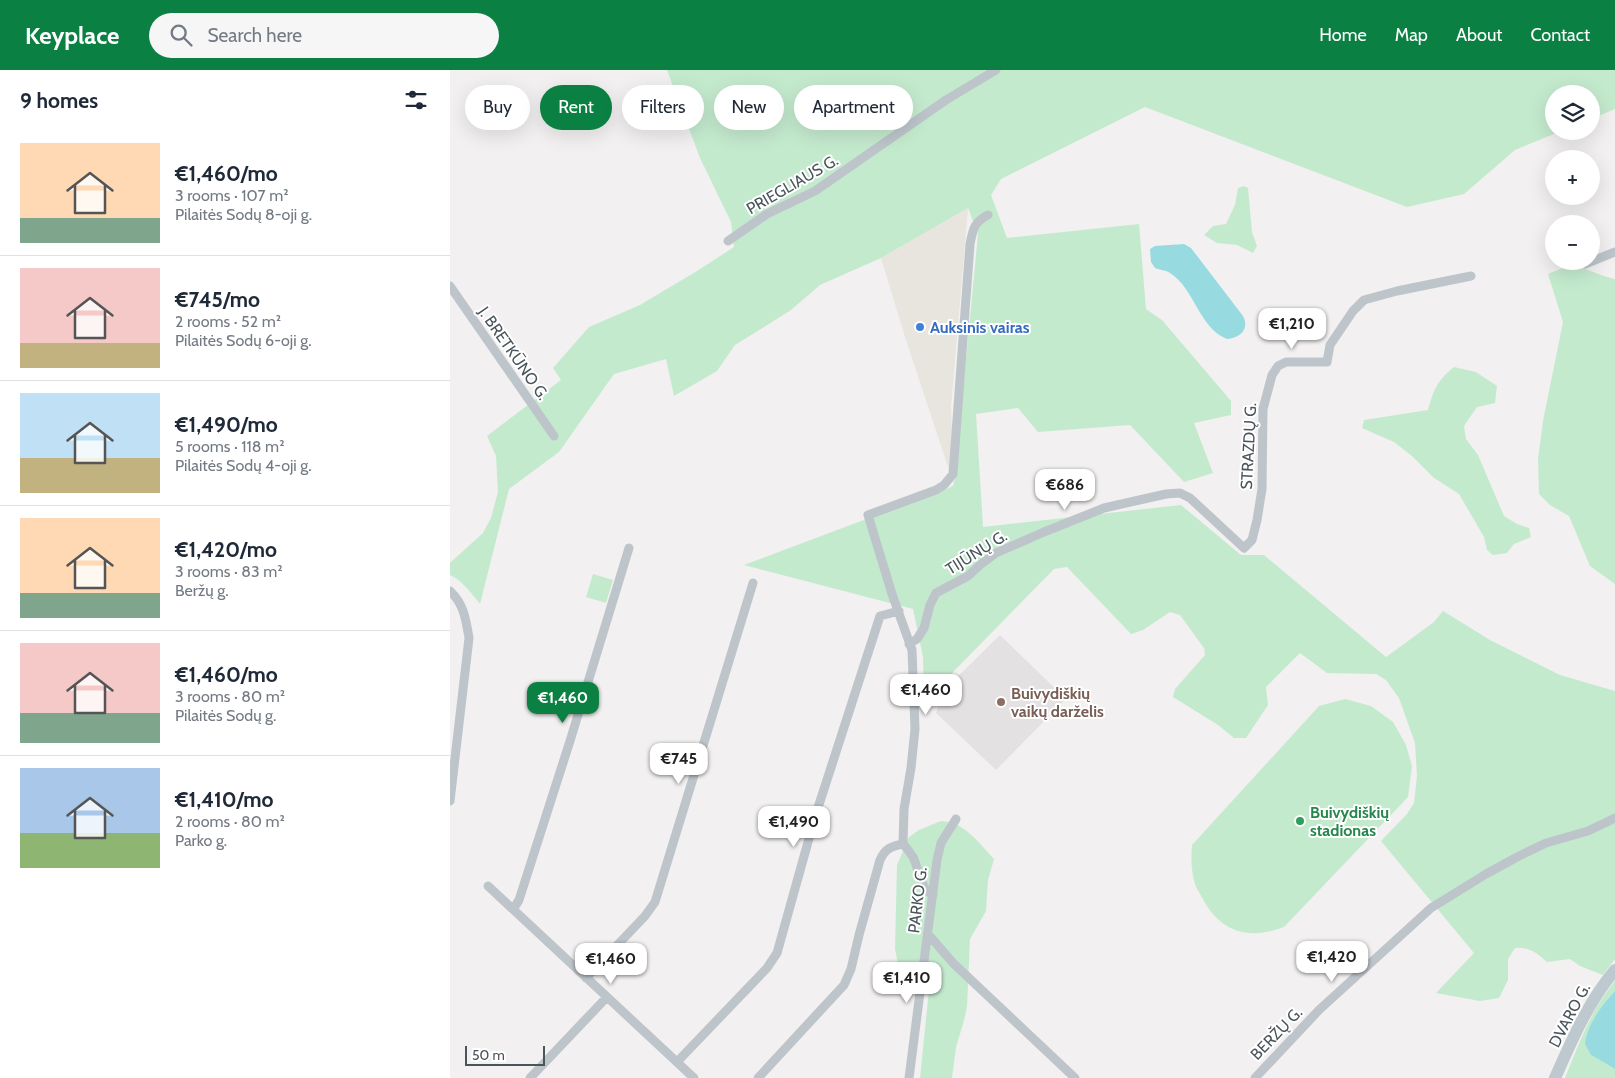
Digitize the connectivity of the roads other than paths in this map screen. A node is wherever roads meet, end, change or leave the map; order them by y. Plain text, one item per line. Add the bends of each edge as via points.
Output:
1 (996, 70) edge
2 (988, 215) dead end
3 (728, 241) dead end
4 (1615, 252) edge
5 (1600, 258) edge
6 (1471, 276) dead end
7 (450, 286) edge
8 (554, 436) dead end
9 (630, 548) dead end
10 (1244, 548) joint
11 (753, 583) dead end
12 (450, 591) edge
13 (899, 611) junction
14 (909, 644) junction
15 (450, 801) edge
16 (1615, 818) edge
17 (956, 819) dead end
18 (904, 844) junction
19 (488, 886) dead end
20 (933, 895) junction
21 (514, 908) junction
22 (928, 934) junction
23 (1615, 970) edge
24 (586, 978) junction
25 (607, 997) junction
26 (677, 1062) junction
27 (530, 1078) edge
28 (694, 1078) edge
29 (758, 1078) edge
30 (909, 1078) edge
31 (1075, 1078) edge
32 (1255, 1078) edge
33 (1555, 1078) edge

1 - 3 street, PRIEGLIAUS G. via 946,100 815,191 767,214
2 - 13 street via 976,222 970,244 953,474 936,490 868,515
4 - 5 street
6 - 10 street, STRAZDŲ G. via 1364,300 1330,345 1327,362 1286,362 1278,366 1272,374 1263,409 1262,489 1258,520 1252,540
7 - 8 street, J. BRETKŪNO G.
9 - 21 street
10 - 14 street, TIJŪNŲ G. via 1190,498 1180,493 1104,508 996,553 968,576 936,593 924,628
11 - 24 street via 655,902
12 - 15 street via 460,601 469,638
13 - 14 street
13 - 26 street via 880,616 815,818 777,953 768,968
14 - 18 street via 912,650 914,729 904,809
16 - 32 street, BERŽŲ G. via 1519,856 1431,908 1319,1010
17 - 20 street, PARKO G. via 941,843
18 - 20 street via 924,887
18 - 29 street via 885,851 880,860 844,985
19 - 21 street
20 - 22 street, PARKO G.
21 - 24 street
22 - 30 street, PARKO G.
22 - 31 street via 953,963
23 - 33 main road, DVARO G. via 1594,998
24 - 25 street
25 - 26 street
25 - 27 street
26 - 28 street

